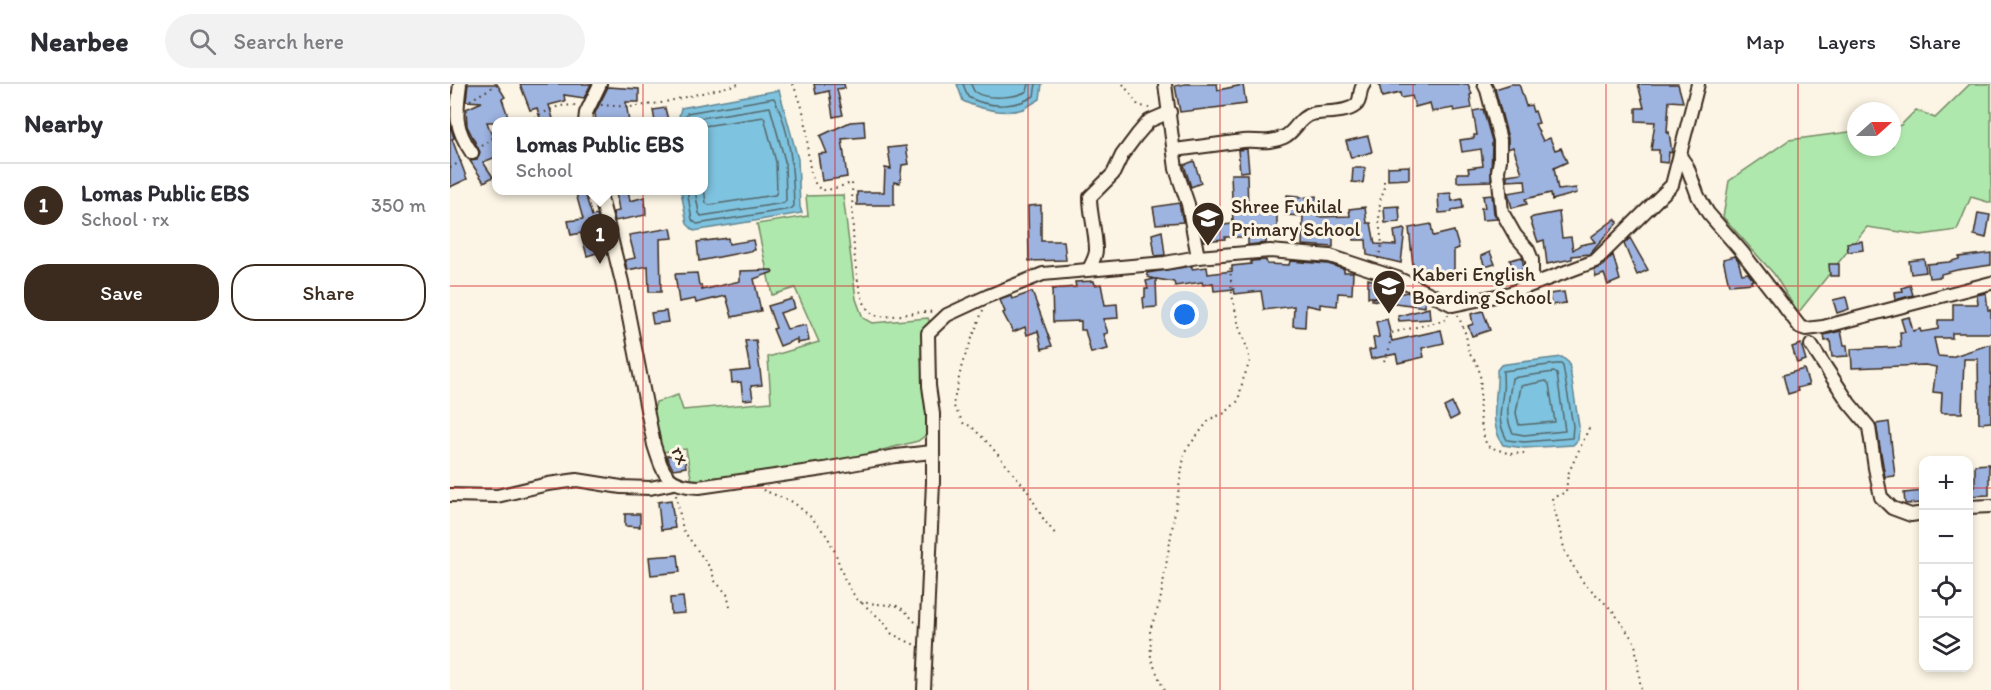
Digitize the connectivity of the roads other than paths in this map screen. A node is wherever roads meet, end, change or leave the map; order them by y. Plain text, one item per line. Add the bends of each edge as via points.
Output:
1 (460, 84) edge
2 (600, 84) edge
3 (1165, 84) edge
4 (1364, 84) edge
5 (1484, 84) edge
6 (1698, 84) edge
7 (1170, 112) junction
8 (586, 117) edge
9 (1174, 150) junction
10 (472, 153) dead end
11 (1680, 156) junction
12 (600, 195) edge
13 (1198, 257) junction
14 (1089, 269) junction
15 (1991, 283) edge
16 (1534, 284) junction
17 (1811, 345) dead end
18 (932, 452) junction
19 (674, 483) junction
20 (450, 495) edge
21 (1991, 506) edge
22 (1973, 507) edge
23 (1919, 514) edge
24 (924, 690) edge

1 - 10 street via 456,120
2 - 8 street
3 - 7 street
4 - 9 street via 1357,104 1304,117 1283,138
5 - 16 street via 1500,140 1498,181 1502,212 1528,250
6 - 11 street
7 - 9 street
7 - 14 street via 1149,122 1122,155 1113,174 1090,197 1096,252
9 - 13 street
11 - 15 street via 1708,213 1800,327 1823,327
11 - 16 street via 1672,185 1594,261
12 - 19 street, rx via 654,445
13 - 14 street
13 - 16 street via 1270,251 1330,256 1397,278 1453,305
14 - 18 street via 1043,274 947,315 928,333
17 - 23 street via 1869,427 1881,497 1892,508
18 - 19 street, rx via 699,487
18 - 24 street
19 - 20 street via 650,488 577,480 497,496
21 - 22 street

